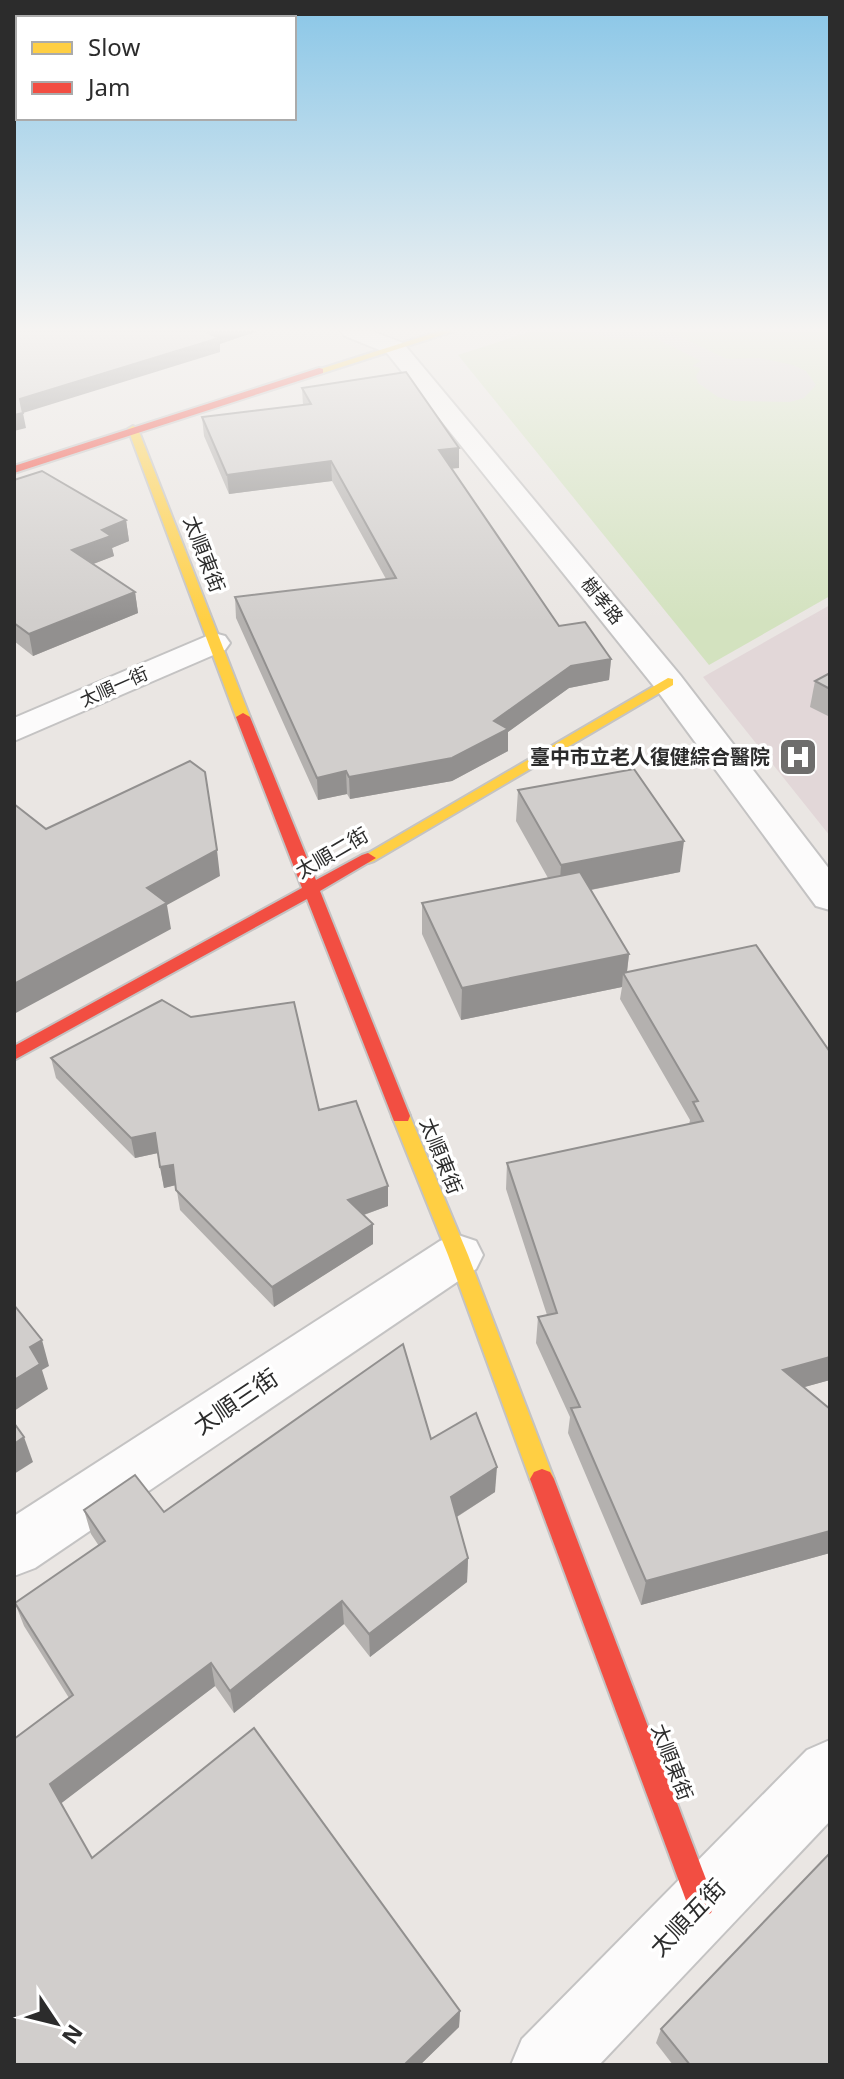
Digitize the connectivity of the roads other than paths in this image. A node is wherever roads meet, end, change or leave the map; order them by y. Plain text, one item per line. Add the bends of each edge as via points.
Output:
1 (136, 428) edge
2 (460, 428) edge
3 (133, 429) junction
4 (14, 470) edge
5 (214, 643) junction
6 (668, 682) junction
7 (14, 731) edge
8 (309, 892) junction
9 (830, 897) edge
10 (14, 1054) edge
11 (458, 1255) junction
12 (14, 1549) edge
13 (830, 1773) edge
14 (701, 1903) junction
15 (548, 2065) edge

1 - 3 street
2 - 6 street, 樹孝路
3 - 4 street
3 - 5 street, 太順東街
5 - 7 street, 太順一街
5 - 8 street, 太順東街
6 - 8 street, 太順二街
6 - 9 street, 樹孝路
8 - 10 street, 太順二街
8 - 11 street, 太順東街
11 - 12 street, 太順三街
11 - 14 street, 太順東街
13 - 14 street, 太順五街
14 - 15 street, 太順五街

